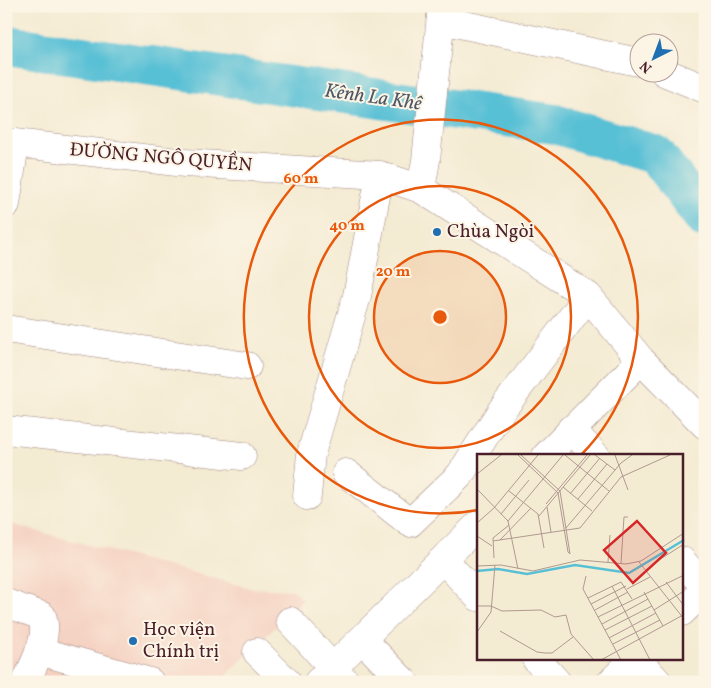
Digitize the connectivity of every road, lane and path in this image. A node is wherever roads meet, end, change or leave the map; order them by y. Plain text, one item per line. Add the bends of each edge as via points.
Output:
1 (442, 13) edge
2 (628, 60) edge
3 (678, 78) edge
4 (705, 89) edge
5 (10, 143) edge
6 (380, 175) junction
7 (421, 189) junction
8 (6, 204) edge
9 (588, 296) junction
10 (6, 329) edge
11 (641, 360) junction
12 (247, 366) dead end
13 (705, 425) edge
14 (571, 429) junction
15 (6, 430) edge
16 (548, 454) edge
17 (594, 454) edge
18 (242, 456) dead end
19 (346, 473) dead end
20 (307, 496) dead end
21 (477, 526) edge
22 (444, 560) junction
23 (684, 563) edge
24 (705, 588) edge
25 (477, 596) edge
26 (6, 603) edge
27 (684, 610) edge
28 (290, 621) dead end
29 (362, 639) junction
30 (39, 651) junction
31 (257, 652) dead end
32 (537, 660) edge
33 (634, 660) edge
34 (636, 660) edge
35 (332, 677) edge
36 (26, 682) edge
37 (150, 682) edge
38 (287, 682) edge
39 (404, 682) edge
40 (557, 682) edge
41 (611, 682) edge
42 (658, 682) edge

1 - 2 street
1 - 7 street
3 - 4 street
5 - 6 street, ĐƯỜNG NGÔ QUYỀN via 185,163
5 - 8 street
6 - 7 street, ĐƯỜNG NGÔ QUYỀN
6 - 20 street via 357,296 311,454
7 - 9 street, ĐƯỜNG NGÔ QUYỀN
9 - 11 street, ĐƯỜNG NGÔ QUYỀN
9 - 19 street via 501,411 460,475 410,523
10 - 12 street
11 - 13 street, ĐƯỜNG NGÔ QUYỀN
11 - 14 street
14 - 16 street
14 - 17 street
15 - 18 street
21 - 22 street
22 - 25 street
22 - 29 street
23 - 24 street
24 - 27 street
26 - 30 street via 42,616 45,625
28 - 35 street
29 - 35 street
29 - 39 street
30 - 36 street
30 - 37 street
31 - 38 street
32 - 40 street
33 - 41 street
34 - 42 street

